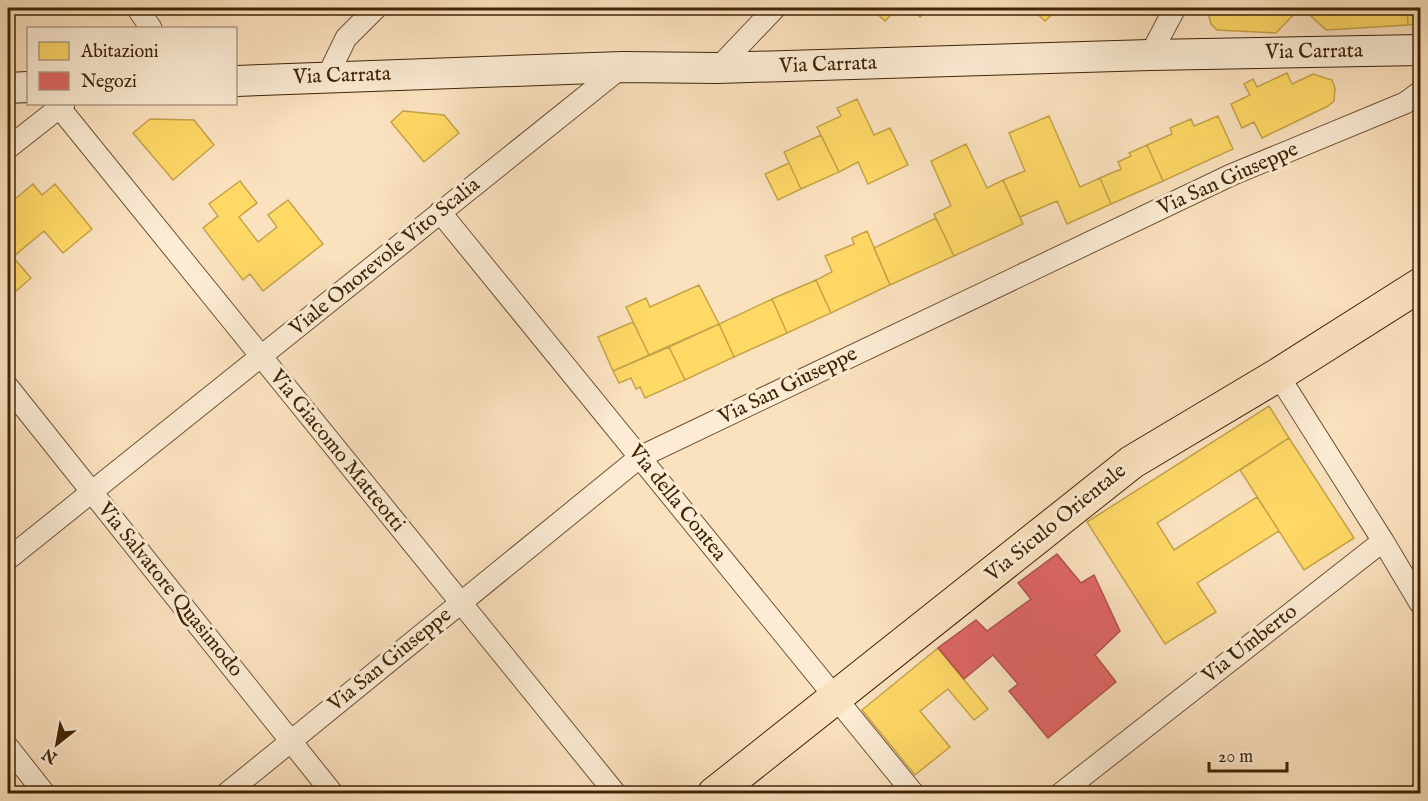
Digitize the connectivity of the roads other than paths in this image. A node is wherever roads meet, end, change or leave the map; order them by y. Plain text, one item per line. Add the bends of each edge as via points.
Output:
1 (137, 8) edge
2 (376, 8) edge
3 (776, 8) edge
4 (1175, 8) edge
5 (150, 27) edge
6 (1420, 50) edge
7 (1150, 55) junction
8 (622, 67) junction
9 (718, 68) junction
10 (327, 77) junction
11 (237, 81) edge
12 (27, 87) edge
13 (8, 88) edge
14 (1420, 92) edge
15 (61, 105) edge
16 (8, 148) edge
17 (440, 212) junction
18 (1420, 285) edge
19 (260, 357) junction
20 (1278, 375) junction
21 (8, 387) edge
22 (640, 457) junction
23 (92, 492) junction
24 (1383, 541) junction
25 (8, 559) edge
26 (459, 603) junction
27 (1420, 603) edge
28 (837, 697) junction
29 (291, 741) junction
30 (8, 747) edge
31 (45, 794) edge
32 (226, 794) edge
33 (333, 794) edge
34 (616, 794) edge
35 (714, 794) edge
36 (914, 794) edge
37 (1060, 794) edge

1 - 5 street
2 - 10 street via 346,38
3 - 9 street
4 - 7 street
6 - 7 street, Via Carrata
7 - 9 street, Via Carrata
8 - 9 street, Via Carrata
8 - 10 street, Via Carrata
8 - 17 street, Viale Onorevole Vito Scalia
10 - 11 street, Via Carrata
12 - 13 street
14 - 22 street, Via San Giuseppe via 1406,103 1231,175
15 - 16 street
15 - 19 street, Via Giacomo Matteotti
17 - 19 street, Viale Onorevole Vito Scalia
17 - 22 street, Via della Contea
18 - 20 main road, Via Siculo Orientale
19 - 23 street, Viale Onorevole Vito Scalia
19 - 26 street, Via Giacomo Matteotti
20 - 24 street
20 - 28 main road, Via Siculo Orientale via 1132,462
21 - 23 street, Via Salvatore Quasimodo
22 - 26 street, Via San Giuseppe
22 - 28 street, Via della Contea
23 - 25 street, Viale Onorevole Vito Scalia
23 - 29 street, Via Salvatore Quasimodo
24 - 27 street
24 - 37 street, Via Umberto
26 - 29 street, Via San Giuseppe
26 - 34 street, Via Giacomo Matteotti
28 - 35 main road, Via Siculo Orientale
28 - 36 street, Via della Contea
29 - 32 street, Via San Giuseppe
29 - 33 street, Via Salvatore Quasimodo
30 - 31 street

